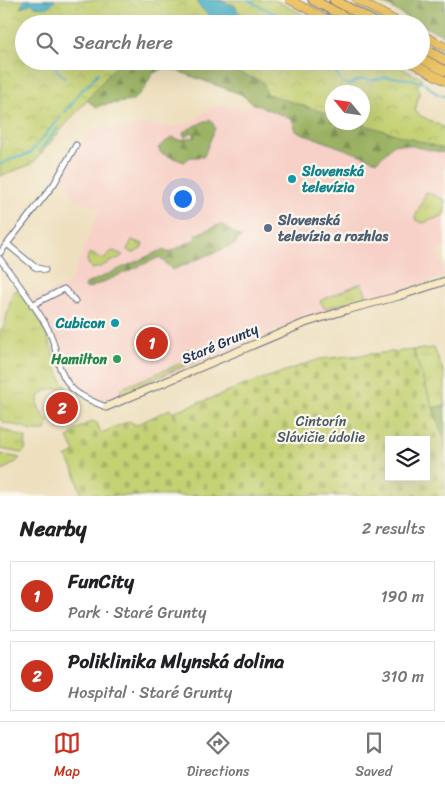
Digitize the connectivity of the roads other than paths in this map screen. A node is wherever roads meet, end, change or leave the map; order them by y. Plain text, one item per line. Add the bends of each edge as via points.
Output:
1 (290, 0) edge
2 (313, 0) edge
3 (334, 0) edge
4 (358, 0) edge
5 (319, 15) edge
6 (341, 15) edge
7 (362, 15) edge
8 (386, 15) edge
9 (430, 39) edge
10 (445, 47) edge
11 (430, 52) edge
12 (445, 60) edge
13 (430, 63) edge
14 (425, 70) edge
15 (445, 71) edge
16 (445, 81) edge
17 (76, 145) dead end
18 (7, 244) junction
19 (0, 253) edge
20 (0, 258) edge
21 (45, 270) dead end
22 (445, 281) edge
23 (74, 301) dead end
24 (32, 305) junction
25 (106, 407) joint

1 - 5 main road
2 - 6 highway
3 - 7 highway
4 - 8 main road
9 - 10 main road
11 - 12 highway
13 - 15 highway
14 - 16 main road
17 - 18 street via 54,184
18 - 19 street
18 - 21 street via 36,267
20 - 24 street, Staré Grunty
22 - 25 street, Staré Grunty via 305,322
23 - 24 street via 64,289
24 - 25 street, Staré Grunty via 50,332 65,381 81,396

